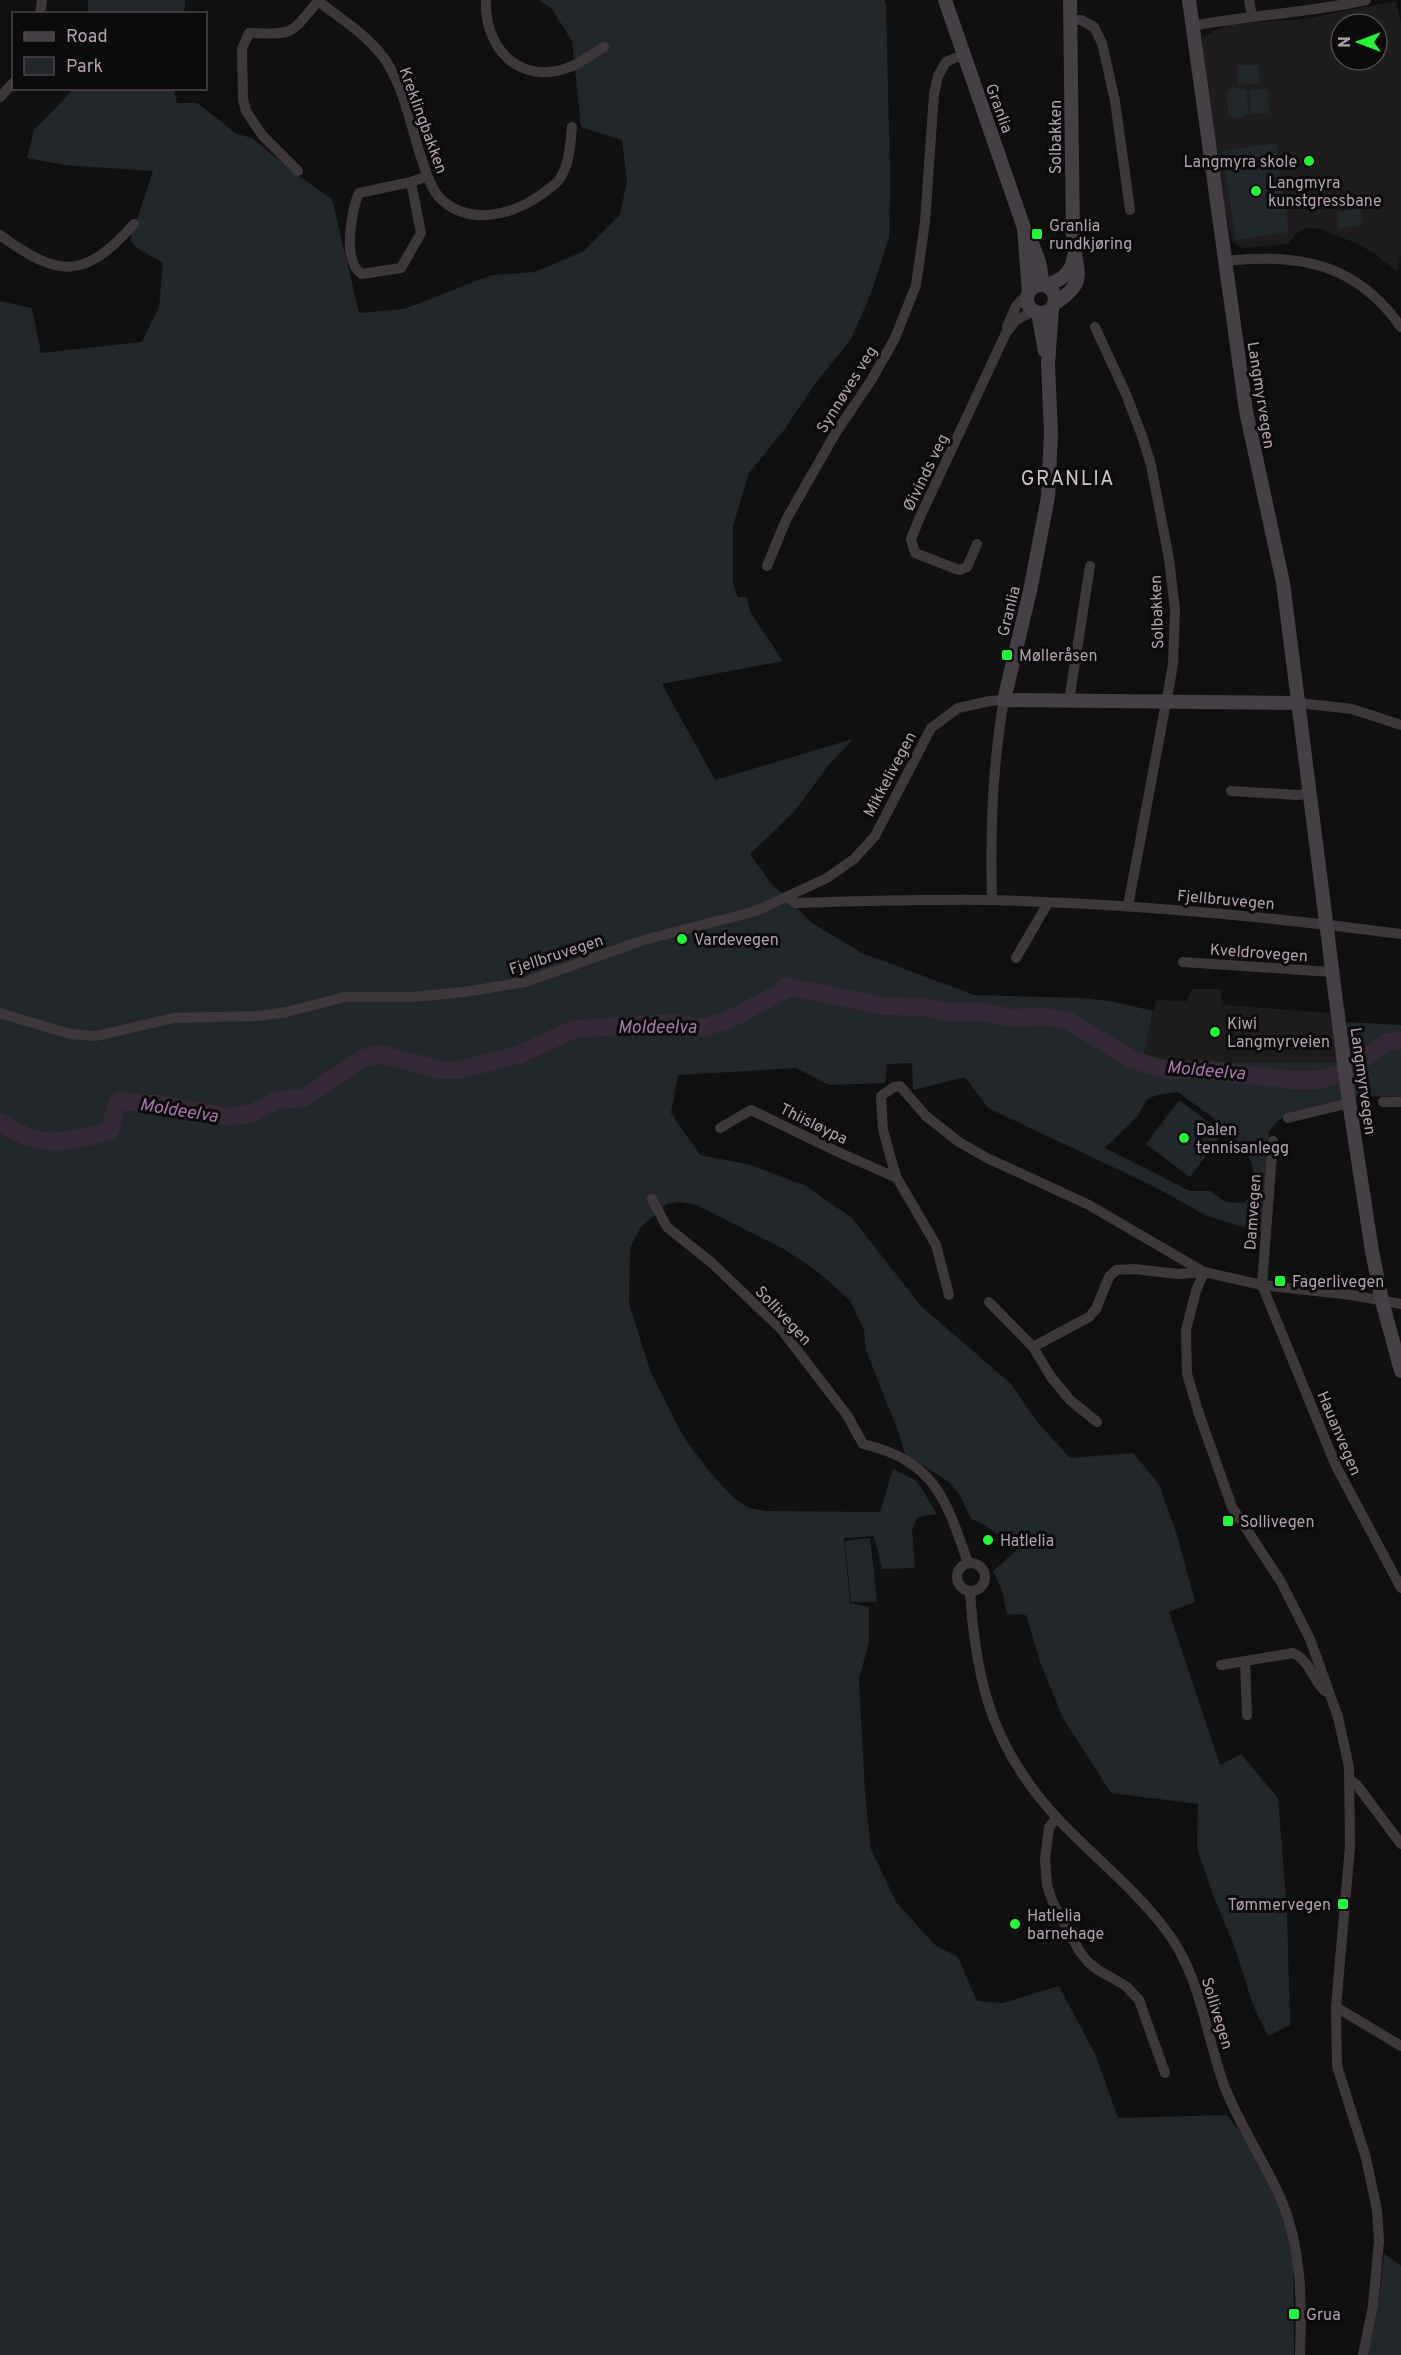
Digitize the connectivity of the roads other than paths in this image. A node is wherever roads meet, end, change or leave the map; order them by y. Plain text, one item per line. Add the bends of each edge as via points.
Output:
1 (318, 0) edge
2 (486, 0) edge
3 (945, 0) edge
4 (1070, 0) edge
5 (1189, 0) edge
6 (1250, 0) edge
7 (1366, 0) edge
8 (1252, 17) junction
9 (1070, 20) junction
10 (1192, 26) junction
11 (604, 47) dead end
12 (964, 54) junction
13 (12, 84) edge
14 (0, 97) edge
15 (572, 127) dead end
16 (298, 171) dead end
17 (427, 176) junction
18 (411, 182) junction
19 (1130, 210) dead end
20 (134, 224) dead end
21 (1024, 228) junction
22 (0, 235) edge
23 (1074, 254) junction
24 (1226, 261) junction
25 (1045, 285) junction
26 (1028, 293) junction
27 (1053, 306) junction
28 (1036, 312) junction
29 (1095, 327) dead end
30 (1401, 327) edge
31 (1006, 333) junction
32 (1048, 364) junction
33 (977, 544) dead end
34 (767, 566) dead end
35 (1090, 566) dead end
36 (1004, 700) junction
37 (1069, 701) junction
38 (1166, 702) junction
39 (1299, 703) junction
40 (1401, 725) edge
41 (1231, 791) dead end
42 (1310, 794) junction
43 (788, 897) junction
44 (992, 900) junction
45 (1048, 903) junction
46 (1128, 906) junction
47 (1327, 923) junction
48 (1401, 934) edge
49 (1016, 958) dead end
50 (1183, 962) dead end
51 (1332, 972) junction
52 (0, 1013) edge
53 (1349, 1099) junction
54 (1383, 1102) dead end
55 (1401, 1102) edge
56 (1288, 1118) dead end
57 (720, 1128) dead end
58 (1273, 1141) dead end
59 (897, 1178) junction
60 (652, 1199) dead end
61 (1204, 1272) junction
62 (1262, 1286) junction
63 (949, 1295) dead end
64 (1382, 1301) junction
65 (989, 1302) dead end
66 (1401, 1304) edge
67 (1033, 1347) junction
68 (1401, 1371) edge
69 (1097, 1422) dead end
70 (968, 1563) junction
71 (1401, 1588) edge
72 (970, 1592) junction
73 (1245, 1661) junction
74 (1221, 1665) dead end
75 (1329, 1692) junction
76 (1247, 1715) dead end
77 (1350, 1780) junction
78 (1057, 1818) junction
79 (1401, 1844) edge
80 (1336, 2007) junction
81 (1401, 2046) edge
82 (1166, 2073) dead end
83 (1300, 2355) edge
84 (1363, 2355) edge

1 - 16 street via 298,27 286,33 249,33 242,49 243,99 249,119
1 - 17 street, Kreklingbakken via 364,36 388,64
2 - 11 street via 488,29 496,47 523,69 540,72 567,68
3 - 12 street, Granlia
4 - 9 street, Solbakken
5 - 10 street, Langmyrvegen
6 - 8 street
7 - 8 street
8 - 10 street
9 - 19 street via 1081,20 1094,27 1102,44 1115,101
9 - 23 street, Solbakken
10 - 24 street, Langmyrvegen
12 - 21 street, Granlia
12 - 34 street, Synnøves veg via 946,62 936,83 916,285 895,338 786,520
13 - 14 street
15 - 17 street, Kreklingbakken via 568,161 559,181 524,206 485,216 468,214 437,194
17 - 18 street
18 - 18 street via 421,233 401,268 362,274 354,265 350,243 353,207 359,193
20 - 22 street via 92,261 68,266 35,259
21 - 25 street, Granlia via 1031,236
21 - 26 street, Granlia
23 - 25 street, Solbakken via 1065,277
23 - 27 street, Solbakken via 1077,284
24 - 30 street via 1288,258 1325,267 1374,295
24 - 39 street, Langmyrvegen via 1245,411 1278,555
25 - 26 street via 1035,285
25 - 27 street, Granlia via 1054,293
26 - 28 street, Granlia via 1028,304
26 - 31 street, Øivinds veg via 1016,306
27 - 28 street via 1048,311
27 - 32 street, Granlia
28 - 31 street, Øivinds veg via 1016,320
28 - 32 street, Granlia
29 - 38 street, Solbakken via 1142,436 1170,559 1176,627
31 - 33 street, Øivinds veg via 911,539 915,553 959,570 967,567
32 - 36 street, Granlia via 1048,497
35 - 37 street
36 - 37 street, Mikkelivegen
36 - 43 street, Mikkelivegen via 958,708 932,728 875,836 854,859 827,878
36 - 44 street, Granlia via 990,836
37 - 38 street, Mikkelivegen
38 - 39 street, Mikkelivegen
38 - 46 street, Solbakken
39 - 40 street, Mikkelivegen via 1353,709
39 - 42 street, Langmyrvegen
41 - 42 street
42 - 47 street, Langmyrvegen
43 - 44 street, Fjellbruvegen via 796,903
43 - 52 street, Fjellbruvegen via 756,911 651,938 505,986 413,997 344,997 287,1012 174,1018 96,1036 70,1034
44 - 45 street, Fjellbruvegen
45 - 46 street, Fjellbruvegen
45 - 49 street
46 - 47 street, Fjellbruvegen
47 - 48 street, Fjellbruvegen
47 - 51 street, Langmyrvegen
50 - 51 street, Kveldrovegen
51 - 53 street, Langmyrvegen
53 - 56 street
53 - 64 street, Langmyrvegen
54 - 55 street
57 - 59 street, Thiisløypa via 751,1110
58 - 62 street, Damvegen
59 - 61 street via 880,1106 881,1096 900,1086 926,1116 959,1142 1089,1205
59 - 63 street via 936,1245
60 - 70 street, Sollivegen via 667,1227 712,1263 781,1329 847,1414 863,1444 915,1464 926,1475 952,1518
61 - 62 street
61 - 67 street via 1121,1269 1109,1277 1089,1317
61 - 75 street via 1186,1330 1187,1374 1232,1507 1293,1604
62 - 64 street
62 - 71 street, Hauanvegen via 1336,1466
64 - 66 street
64 - 68 street, Langmyrvegen
65 - 67 street
67 - 69 street via 1070,1400
70 - 72 street, Sollivegen via 958,1570 957,1579
70 - 72 street, Sollivegen via 977,1564 985,1575 982,1587
72 - 78 street, Sollivegen via 979,1675 992,1717 1008,1751
73 - 74 street
73 - 75 street via 1293,1653 1305,1661 1320,1686
73 - 76 street
75 - 77 street via 1343,1735
77 - 79 street
77 - 80 street via 1350,1846
78 - 82 street via 1048,1827 1045,1860 1053,1903 1088,1962 1126,1986 1139,2000
78 - 83 street, Sollivegen via 1136,1894 1167,1931 1187,1966 1202,2003 1223,2083 1240,2124 1281,2199 1293,2234 1301,2296
80 - 81 street
80 - 84 street via 1336,2066 1366,2158 1377,2210 1373,2306

